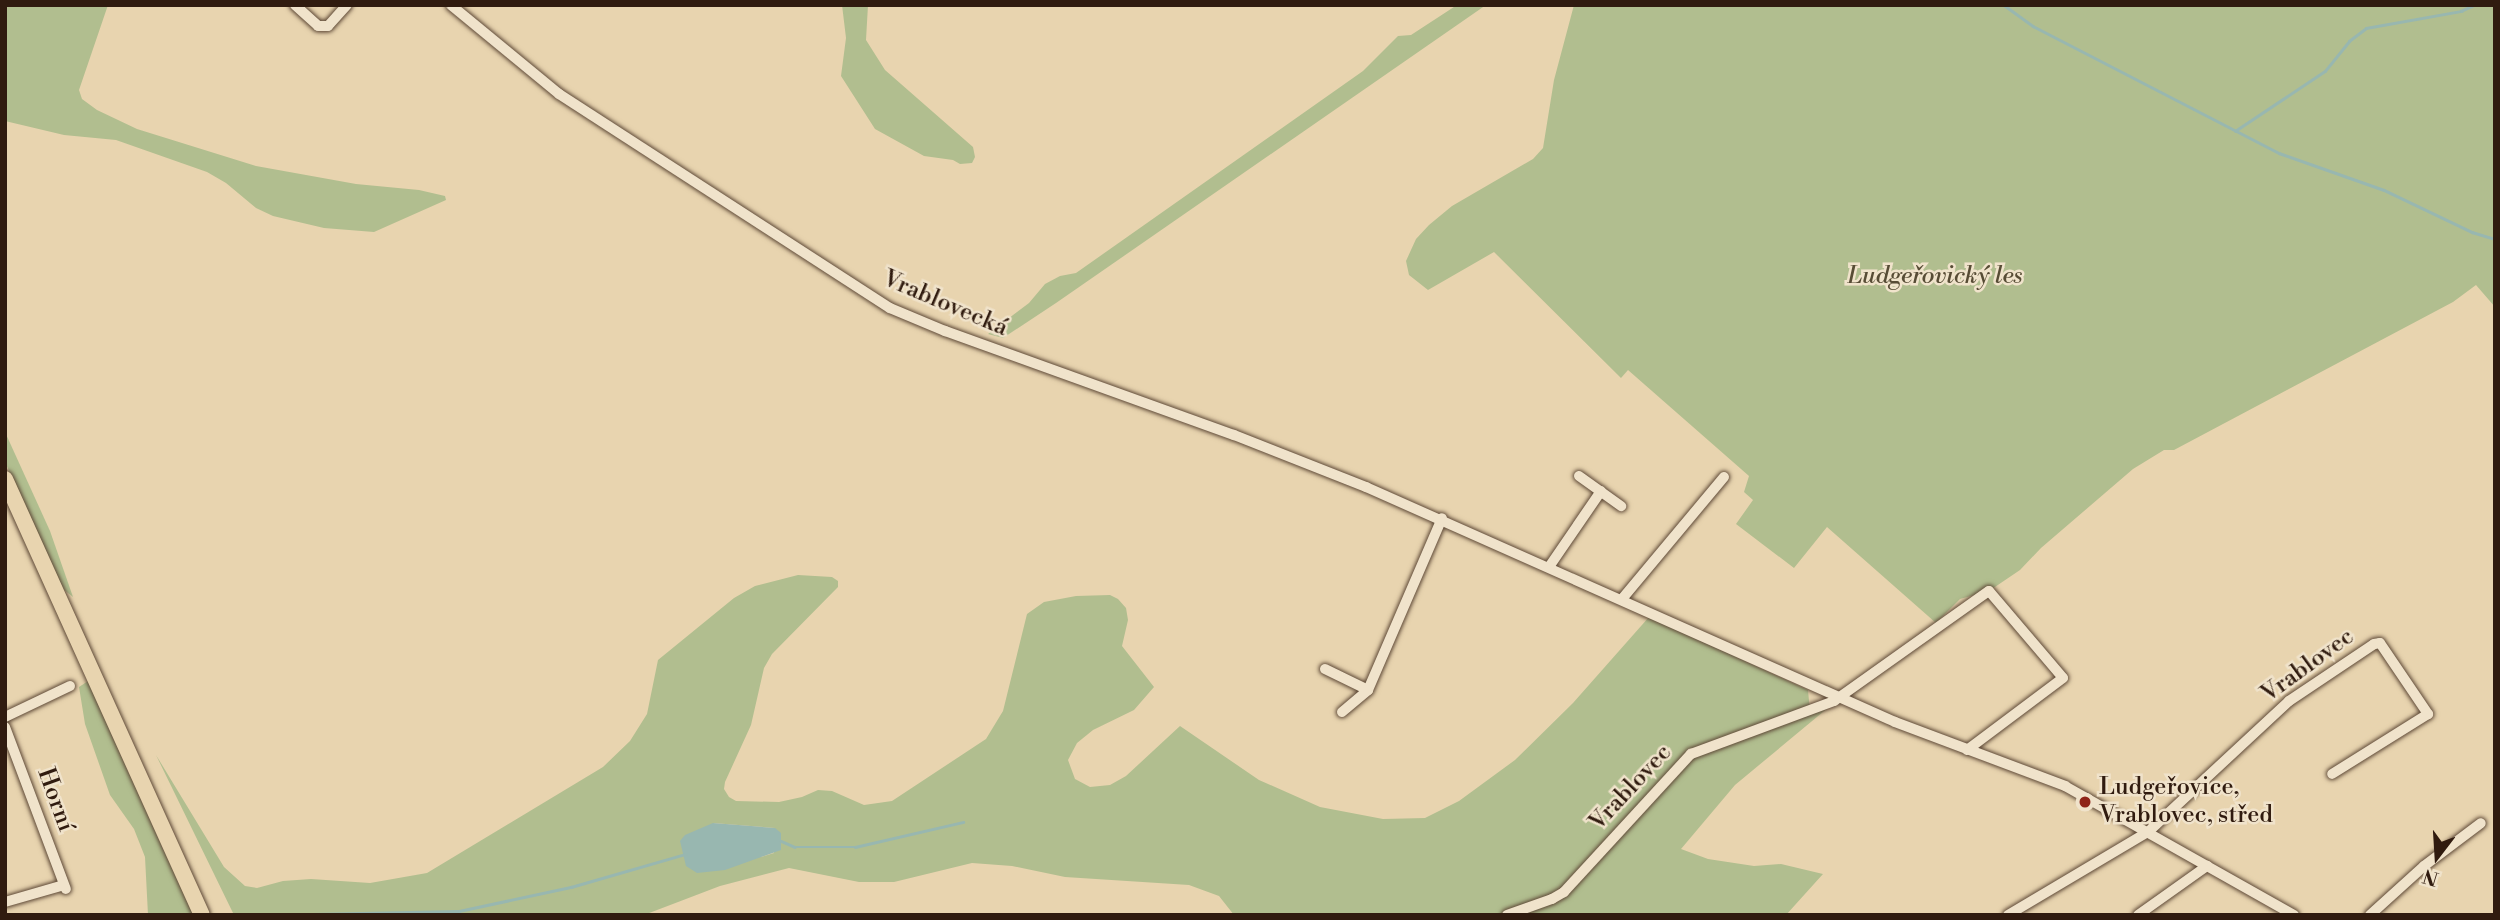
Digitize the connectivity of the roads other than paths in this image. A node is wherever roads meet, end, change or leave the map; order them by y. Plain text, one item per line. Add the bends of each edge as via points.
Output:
1 (295, 5) edge
2 (347, 5) edge
3 (451, 5) edge
4 (1578, 476) dead end
5 (1724, 477) dead end
6 (5, 479) edge
7 (1601, 491) junction
8 (1621, 506) dead end
9 (1442, 518) junction
10 (1549, 567) junction
11 (1622, 599) junction
12 (1325, 668) dead end
13 (70, 686) dead end
14 (1368, 690) junction
15 (1839, 696) junction
16 (1342, 712) dead end
17 (5, 717) edge
18 (5, 727) edge
19 (1967, 750) junction
20 (2332, 774) dead end
21 (2481, 822) dead end
22 (2148, 832) junction
23 (2207, 866) junction
24 (5, 902) edge
25 (202, 915) edge
26 (1507, 915) edge
27 (2008, 915) edge
28 (2138, 915) edge
29 (2294, 915) edge
30 (2370, 915) edge

1 - 2 street via 318,26 328,26
3 - 9 street, Vrablovecká via 559,94 890,308 1234,435
4 - 7 street
5 - 11 street
6 - 25 main road
7 - 8 street
7 - 10 street
9 - 10 street
9 - 14 street
10 - 11 street
11 - 15 street
12 - 14 street
13 - 17 street
14 - 16 street
15 - 19 street
15 - 19 street, Vrablovec via 1989,591 2063,678
15 - 26 street, Vrablovec via 1691,754 1564,892
18 - 24 street, Horní via 65,887
19 - 22 street via 2064,786
20 - 22 street, Vrablovec via 2428,714 2380,643 2289,701
21 - 30 street
22 - 23 street
22 - 27 street, Vrablovec
23 - 28 street
23 - 29 street

